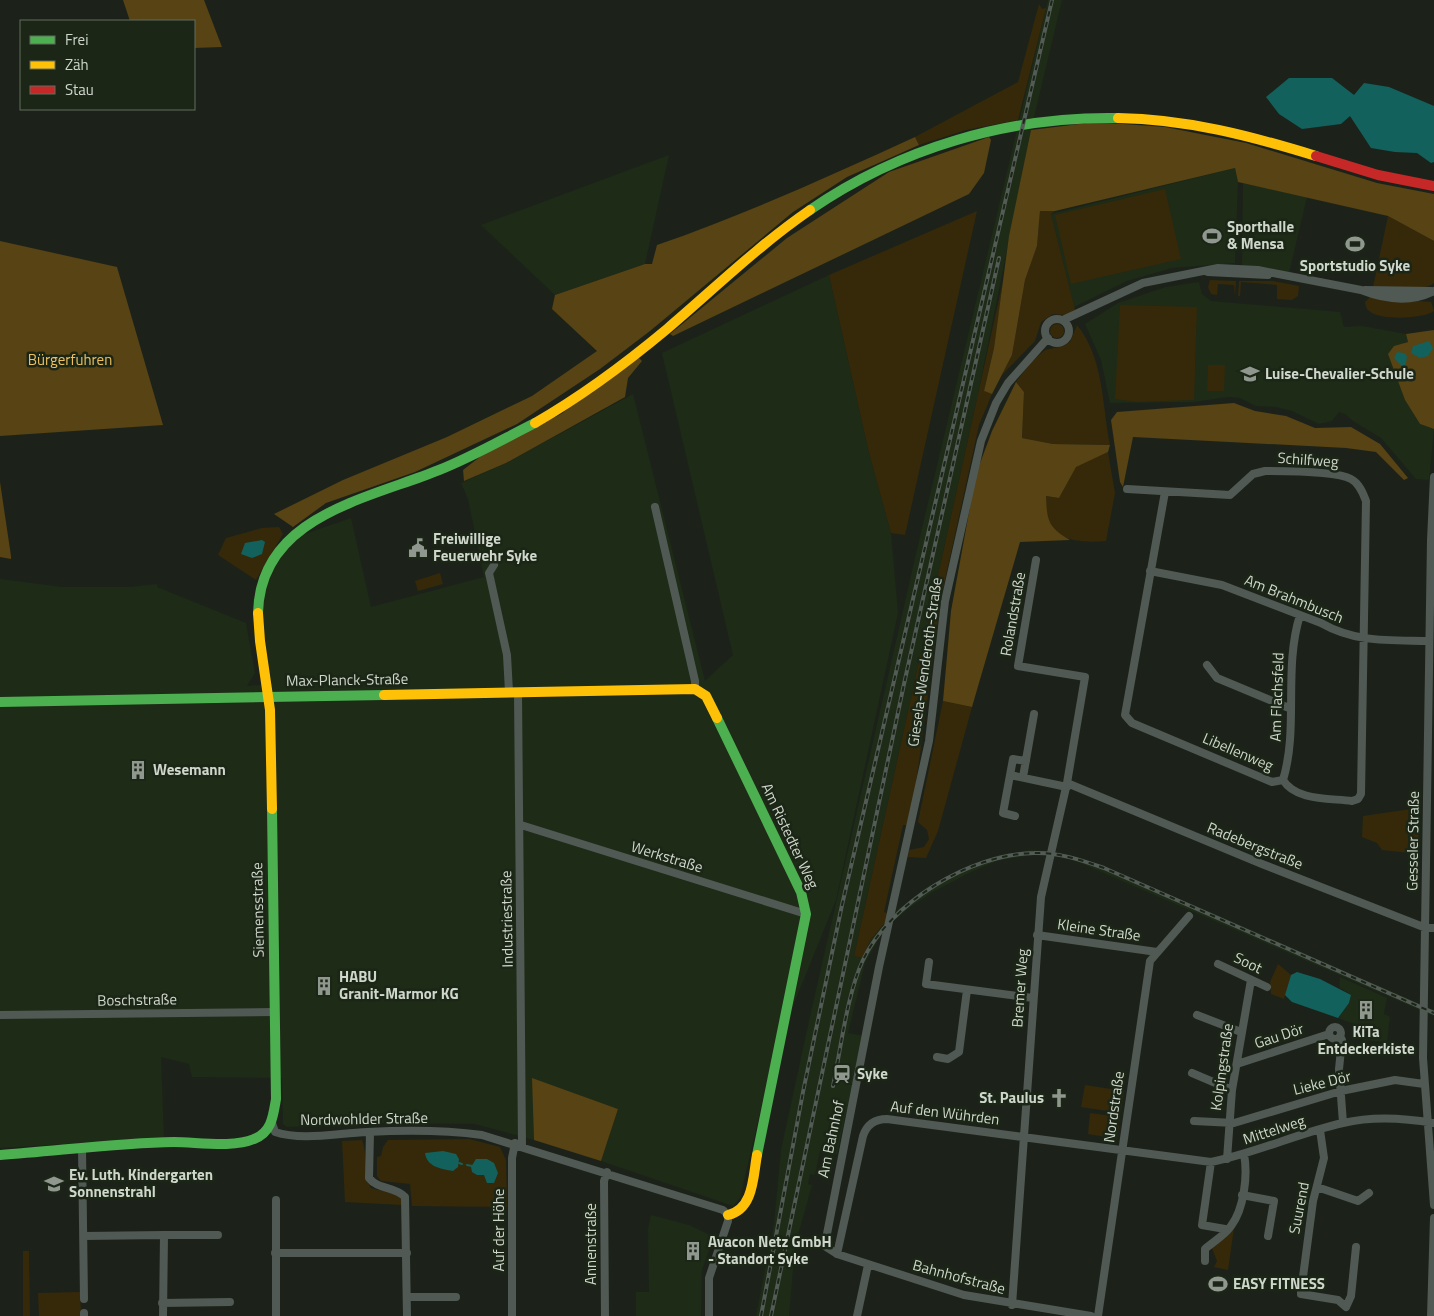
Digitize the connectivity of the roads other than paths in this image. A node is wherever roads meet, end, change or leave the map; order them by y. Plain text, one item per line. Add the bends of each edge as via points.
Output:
1 (1434, 186) edge
2 (1434, 291) edge
3 (1085, 311) junction
4 (1063, 320) junction
5 (1069, 328) junction
6 (1048, 338) junction
7 (1434, 477) edge
8 (1126, 489) dead end
9 (1165, 492) junction
10 (655, 507) dead end
11 (652, 530) dead end
12 (661, 531) junction
13 (1036, 560) dead end
14 (494, 564) dead end
15 (1150, 571) junction
16 (1300, 615) junction
17 (1364, 640) junction
18 (1429, 641) junction
19 (1207, 665) dead end
20 (1085, 677) joint
21 (695, 689) junction
22 (514, 692) junction
23 (268, 696) junction
24 (0, 702) edge
25 (1289, 708) junction
26 (1034, 714) dead end
27 (1026, 761) junction
28 (1431, 763) edge
29 (1010, 775) junction
30 (1023, 777) junction
31 (1283, 780) junction
32 (1067, 785) junction
33 (1015, 816) dead end
34 (521, 825) junction
35 (806, 914) junction
36 (1189, 916) dead end
37 (891, 920) joint
38 (1430, 928) edge
39 (1037, 934) junction
40 (1157, 952) junction
41 (930, 962) dead end
42 (1218, 964) dead end
43 (1251, 980) junction
44 (1267, 986) dead end
45 (1425, 988) junction
46 (1434, 988) edge
47 (967, 990) junction
48 (1033, 998) junction
49 (275, 1012) junction
50 (1197, 1015) dead end
51 (0, 1016) edge
52 (1241, 1032) junction
53 (937, 1057) dead end
54 (1237, 1064) junction
55 (1192, 1073) dead end
56 (1424, 1084) junction
57 (1232, 1090) junction
58 (1341, 1092) junction
59 (1194, 1121) dead end
60 (1229, 1122) junction
61 (1430, 1122) edge
62 (272, 1123) junction
63 (1343, 1123) junction
64 (1320, 1130) junction
65 (370, 1132) junction
66 (1024, 1138) junction
67 (518, 1144) junction
68 (82, 1148) junction
69 (1122, 1151) junction
70 (1244, 1154) junction
71 (0, 1155) edge
72 (1227, 1159) junction
73 (1211, 1162) junction
74 (607, 1172) junction
75 (1317, 1187) junction
76 (1369, 1193) dead end
77 (1242, 1195) junction
78 (276, 1200) dead end
79 (1434, 1205) edge
80 (728, 1215) junction
81 (1434, 1218) edge
82 (1227, 1231) junction
83 (164, 1235) junction
84 (218, 1235) dead end
85 (84, 1236) junction
86 (1268, 1236) dead end
87 (826, 1246) joint
88 (1356, 1247) dead end
89 (275, 1253) junction
90 (407, 1253) junction
91 (837, 1254) junction
92 (1205, 1261) dead end
93 (868, 1265) junction
94 (456, 1297) dead end
95 (407, 1298) junction
96 (84, 1299) dead end
97 (230, 1302) dead end
98 (162, 1303) junction
99 (1012, 1305) junction
100 (1346, 1307) junction
101 (1040, 1312) edge
102 (163, 1316) edge
103 (276, 1316) edge
104 (407, 1316) edge
105 (512, 1316) edge
106 (605, 1316) edge
107 (709, 1316) edge
108 (857, 1316) edge
109 (1090, 1316) edge
110 (1098, 1316) edge
111 (1349, 1316) edge
112 (1431, 1316) edge

1 - 23 main road, Siemensstraße via 1377,175 1201,125 1134,116 1095,116 1004,128 964,137 906,157 846,186 795,221 632,355 554,412 464,459 330,510 304,526 283,545 261,589 257,636
2 - 3 street via 1421,298 1375,296 1361,290 1273,274 1206,272 1143,283
3 - 4 street
3 - 5 street
4 - 5 street
4 - 6 street via 1051,321 1046,326
5 - 6 street via 1069,335 1060,343
6 - 37 street, Giesela-Wenderoth-Straße via 1008,383 981,441 945,601 930,741
7 - 18 street, Gesseler Straße
8 - 9 street, Schilfweg
9 - 15 street
9 - 17 street, Schilfweg via 1230,495 1253,474 1265,471 1339,475 1352,479 1362,489 1366,501
10 - 12 street
11 - 12 street
12 - 21 street
13 - 20 street, Rolandstraße via 1018,666
14 - 22 street, Industriestraße via 489,573
15 - 16 street, Am Brahmbusch via 1222,584
15 - 31 street, Libellenweg via 1125,715 1132,723 1272,782
16 - 17 street, Am Brahmbusch
16 - 25 street, Am Flachsfeld via 1290,660
17 - 18 street, Am Brahmbusch
17 - 31 street, Libellenweg via 1361,794 1352,800 1305,796 1288,789
18 - 28 street, Gesseler Straße
19 - 25 street via 1217,678
20 - 32 street, Bremer Weg
21 - 22 main road, Max-Planck-Straße
21 - 35 main road, Am Ristedter Weg via 706,696 736,755 802,892
22 - 23 main road, Max-Planck-Straße
22 - 34 street, Industriestraße
23 - 24 main road, Max-Planck-Straße
23 - 49 main road, Siemensstraße
25 - 31 street, Am Flachsfeld via 1289,752
26 - 27 street
27 - 29 street via 1013,759
27 - 30 street
28 - 38 street, Gesseler Straße
29 - 30 street, Radebergstraße
29 - 33 street via 1003,813
30 - 32 street, Radebergstraße
32 - 38 street, Radebergstraße
32 - 39 street, Bremer Weg via 1041,897
34 - 35 street, Werkstraße
34 - 67 street, Industriestraße
35 - 80 main road, Am Ristedter Weg via 749,1196 746,1206
36 - 40 street, Nordstraße
37 - 87 street, Am Bahnhof via 833,1197
38 - 45 street, Gesseler Straße
39 - 40 street, Kleine Straße
39 - 48 street, Bremer Weg
40 - 69 street, Nordstraße via 1150,961
41 - 47 street via 926,984
42 - 43 street, Soot
43 - 44 street, Soot
43 - 52 street, Kolpingstraße
45 - 46 street
45 - 56 street, Gesseler Straße
47 - 48 street
47 - 53 street via 959,1052 948,1059
48 - 66 street, Bremer Weg
49 - 51 street, Boschstraße
49 - 62 main road, Siemensstraße via 276,1099
50 - 52 street
52 - 54 street, Kolpingstraße
54 - 57 street, Kolpingstraße
54 - 58 street, Gau Dör via 1329,1034 1334,1026 1341,1031 1342,1040
55 - 57 street
56 - 58 street, Lieke Dör via 1395,1080
56 - 61 street, Gesseler Straße
57 - 60 street, Kolpingstraße
58 - 60 street, Lieke Dör
58 - 63 street
59 - 60 street, Lieke Dör
60 - 72 street, Kolpingstraße
61 - 63 street, Mittelweg via 1394,1119
61 - 79 street, Gesseler Straße
62 - 65 street, Nordwohlder Straße via 275,1132 292,1136
62 - 68 main road via 263,1134 242,1142
63 - 64 street, Mittelweg
64 - 70 street, Mittelweg
64 - 75 street, Suurend via 1324,1158
65 - 67 street, Nordwohlder Straße via 460,1132
65 - 90 street via 370,1178 374,1184 400,1191 405,1197
66 - 69 street, Auf den Wührden
66 - 91 street, Auf den Wührden via 878,1119 870,1124 863,1136
66 - 99 street, Bremer Weg
67 - 74 street, Nordwohlder Straße
67 - 105 street, Auf der Höhe via 512,1158
68 - 71 main road
68 - 85 street
69 - 73 street, Mittelweg
69 - 110 street, Nordstraße
70 - 72 street, Mittelweg
70 - 77 street via 1246,1165
72 - 73 street, Mittelweg
73 - 82 street via 1202,1225
74 - 80 street, Nordwohlder Straße via 696,1200
74 - 106 street, Annenstraße via 604,1181
75 - 76 street via 1358,1201
75 - 100 street, Suurend via 1301,1293 1338,1300
77 - 82 street via 1235,1220
77 - 86 street via 1274,1201
78 - 89 street
80 - 107 street via 709,1278
81 - 112 street
82 - 92 street via 1205,1250
83 - 84 street
83 - 85 street
83 - 98 street
85 - 96 street
87 - 91 street, Bahnhofstraße
88 - 100 street via 1351,1296
89 - 90 street
89 - 103 street
90 - 95 street
91 - 93 street, Bahnhofstraße
93 - 99 street, Bahnhofstraße via 964,1296
93 - 108 street
94 - 95 street
95 - 104 street
97 - 98 street
98 - 102 street
99 - 101 street, Bahnhofstraße
100 - 111 street
101 - 109 street, Bahnhofstraße

